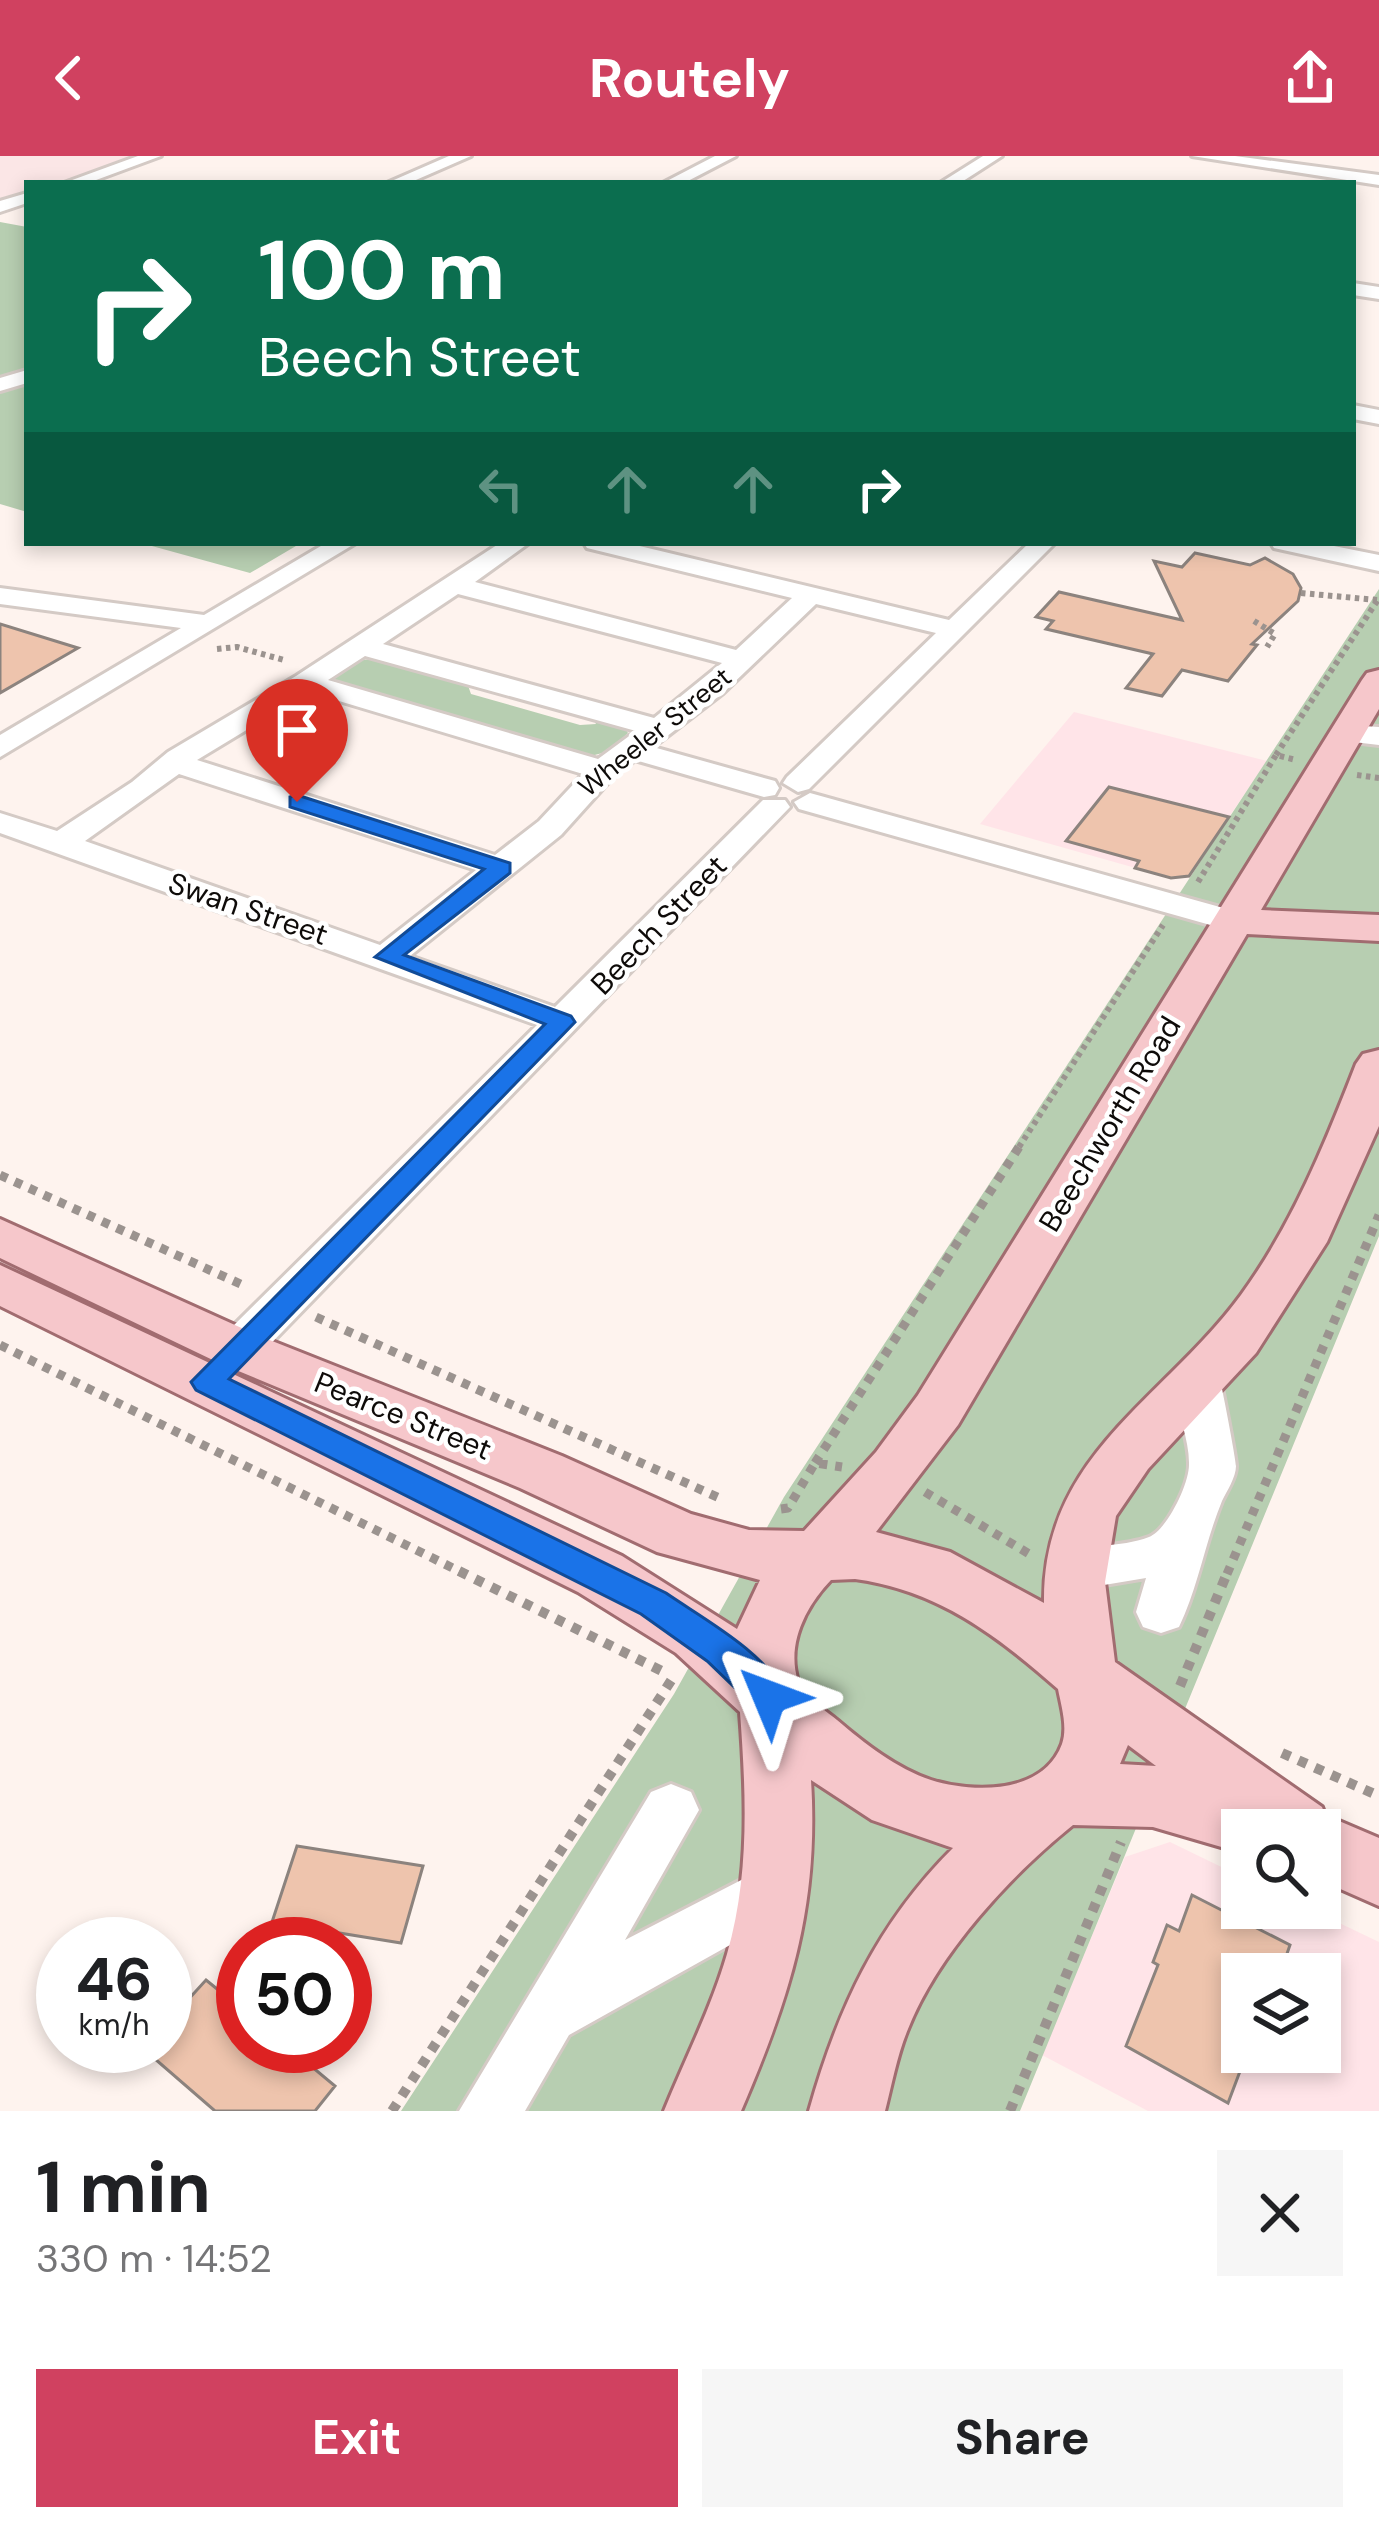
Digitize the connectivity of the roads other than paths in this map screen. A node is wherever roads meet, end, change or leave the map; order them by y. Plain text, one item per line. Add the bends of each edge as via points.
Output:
1 (153, 156) edge
2 (463, 156) edge
3 (728, 156) edge
4 (994, 156) edge
5 (1200, 156) edge
6 (82, 180) edge
7 (403, 180) edge
8 (677, 180) edge
9 (954, 180) edge
10 (1379, 180) edge
11 (0, 196) edge
12 (24, 199) edge
13 (0, 207) edge
14 (340, 546) edge
15 (512, 546) edge
16 (609, 546) edge
17 (1040, 546) edge
18 (1297, 546) edge
19 (1379, 563) edge
20 (451, 584) junction
21 (811, 594) junction
22 (0, 596) edge
23 (956, 630) junction
24 (206, 637) junction
25 (362, 646) junction
26 (744, 660) junction
27 (314, 677) junction
28 (1379, 680) edge
29 (643, 739) junction
30 (1350, 746) edge
31 (0, 748) edge
32 (174, 762) junction
33 (603, 770) junction
34 (786, 795) junction
35 (0, 822) edge
36 (61, 843) junction
37 (502, 868) junction
38 (1233, 922) junction
39 (1379, 928) edge
40 (387, 957) junction
41 (562, 1022) junction
42 (1379, 1064) edge
43 (0, 1237) edge
44 (0, 1285) edge
45 (223, 1365) junction
46 (1200, 1376) junction
47 (1182, 1540) junction
48 (818, 1556) junction
49 (1074, 1569) junction
50 (1162, 1612) dead end
51 (1087, 1677) junction
52 (770, 1700) junction
53 (1167, 1768) junction
54 (1058, 1798) junction
55 (1237, 1809) edge
56 (1254, 1809) edge
57 (670, 1810) dead end
58 (1341, 1855) edge
59 (1379, 1873) edge
60 (776, 1889) junction
61 (548, 2015) junction
62 (490, 2111) edge
63 (702, 2111) edge
64 (847, 2111) edge

1 - 6 street
2 - 7 street
3 - 8 street
4 - 9 street
5 - 10 street
11 - 12 street
12 - 13 street
14 - 24 street
15 - 20 street
16 - 21 street
17 - 23 street, Beech Street
18 - 19 street
20 - 25 street
20 - 26 street
21 - 23 street
21 - 26 street, Wheeler Street
22 - 24 street
23 - 34 street, Beech Street
24 - 31 street
25 - 27 street
25 - 29 street
26 - 29 street, Wheeler Street
27 - 32 street
27 - 33 street
28 - 30 main road, Beechworth Road
29 - 33 street, Wheeler Street
29 - 34 street
30 - 38 main road, Beechworth Road
32 - 36 street
32 - 37 street
33 - 37 street, Wheeler Street
34 - 38 street
34 - 41 street, Beech Street
35 - 36 street, Swan Street
36 - 40 street, Swan Street
37 - 40 street, Wheeler Street
38 - 39 main road
38 - 48 main road, Beechworth Road via 938,1410
40 - 41 street, Swan Street
41 - 45 street, Beech Street
42 - 46 main road via 1286,1269 1237,1340
43 - 45 main road, Pearce Street
44 - 45 main road, Pearce Street
45 - 48 main road, Pearce Street via 542,1472 703,1544 749,1555
45 - 52 main road, Pearce Street via 653,1604 719,1650
46 - 47 street via 1213,1467
46 - 49 main road via 1106,1480 1082,1528
47 - 49 street via 1161,1556
47 - 50 street
48 - 51 main road via 902,1563 963,1585 1020,1619
48 - 52 main road via 787,1586 768,1623
49 - 51 main road
51 - 53 main road
51 - 54 main road via 1095,1744
52 - 54 main road via 840,1762 937,1813 995,1821
52 - 60 main road via 779,1794
53 - 54 main road
53 - 55 main road
53 - 56 main road
54 - 64 main road via 922,1939 874,2020
57 - 61 street
58 - 59 main road
60 - 61 street
60 - 63 main road via 756,1974
61 - 62 street

